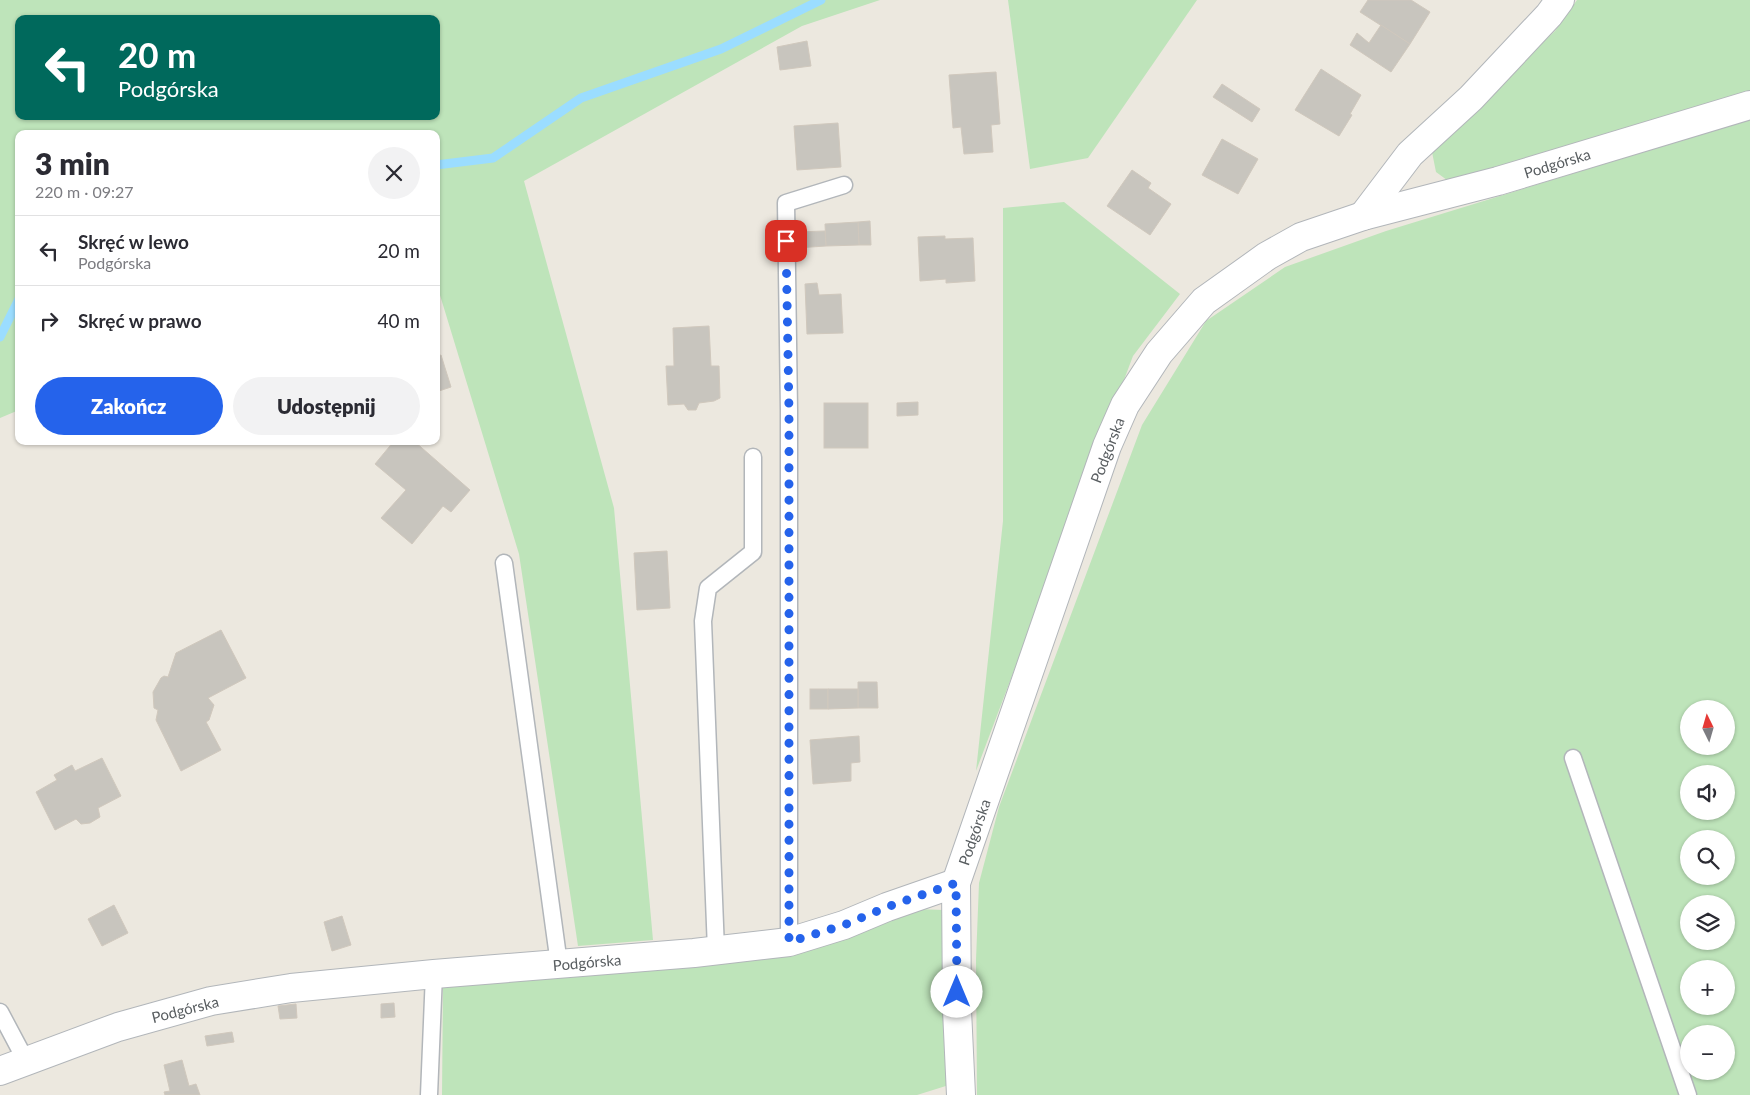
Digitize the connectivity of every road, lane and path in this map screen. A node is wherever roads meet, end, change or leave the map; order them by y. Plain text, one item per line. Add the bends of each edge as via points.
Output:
1 (1560, 0) edge
2 (1750, 105) edge
3 (844, 185) dead end
4 (1363, 216) junction
5 (753, 457) dead end
6 (504, 563) dead end
7 (1573, 758) dead end
8 (956, 883) junction
9 (789, 942) junction
10 (716, 950) junction
11 (559, 964) junction
12 (434, 974) junction
13 (0, 1012) edge
14 (26, 1061) junction
15 (0, 1071) edge
16 (429, 1095) edge
17 (961, 1095) edge
18 (1688, 1095) edge

1 - 4 street via 1471,98 1410,154
2 - 4 street, Podgórska via 1498,181
3 - 9 lane via 786,203
4 - 8 street, Podgórska via 1301,237 1267,256 1204,300 1159,353 1125,405 1107,446
5 - 10 lane via 753,552 708,588 703,621
6 - 11 lane
7 - 18 lane
8 - 9 street, Podgórska
8 - 17 street
9 - 10 street, Podgórska
10 - 11 street, Podgórska
11 - 12 street, Podgórska
12 - 14 street, Podgórska via 291,988 211,1001 118,1027
12 - 16 lane
13 - 14 lane
14 - 15 street, Podgórska

